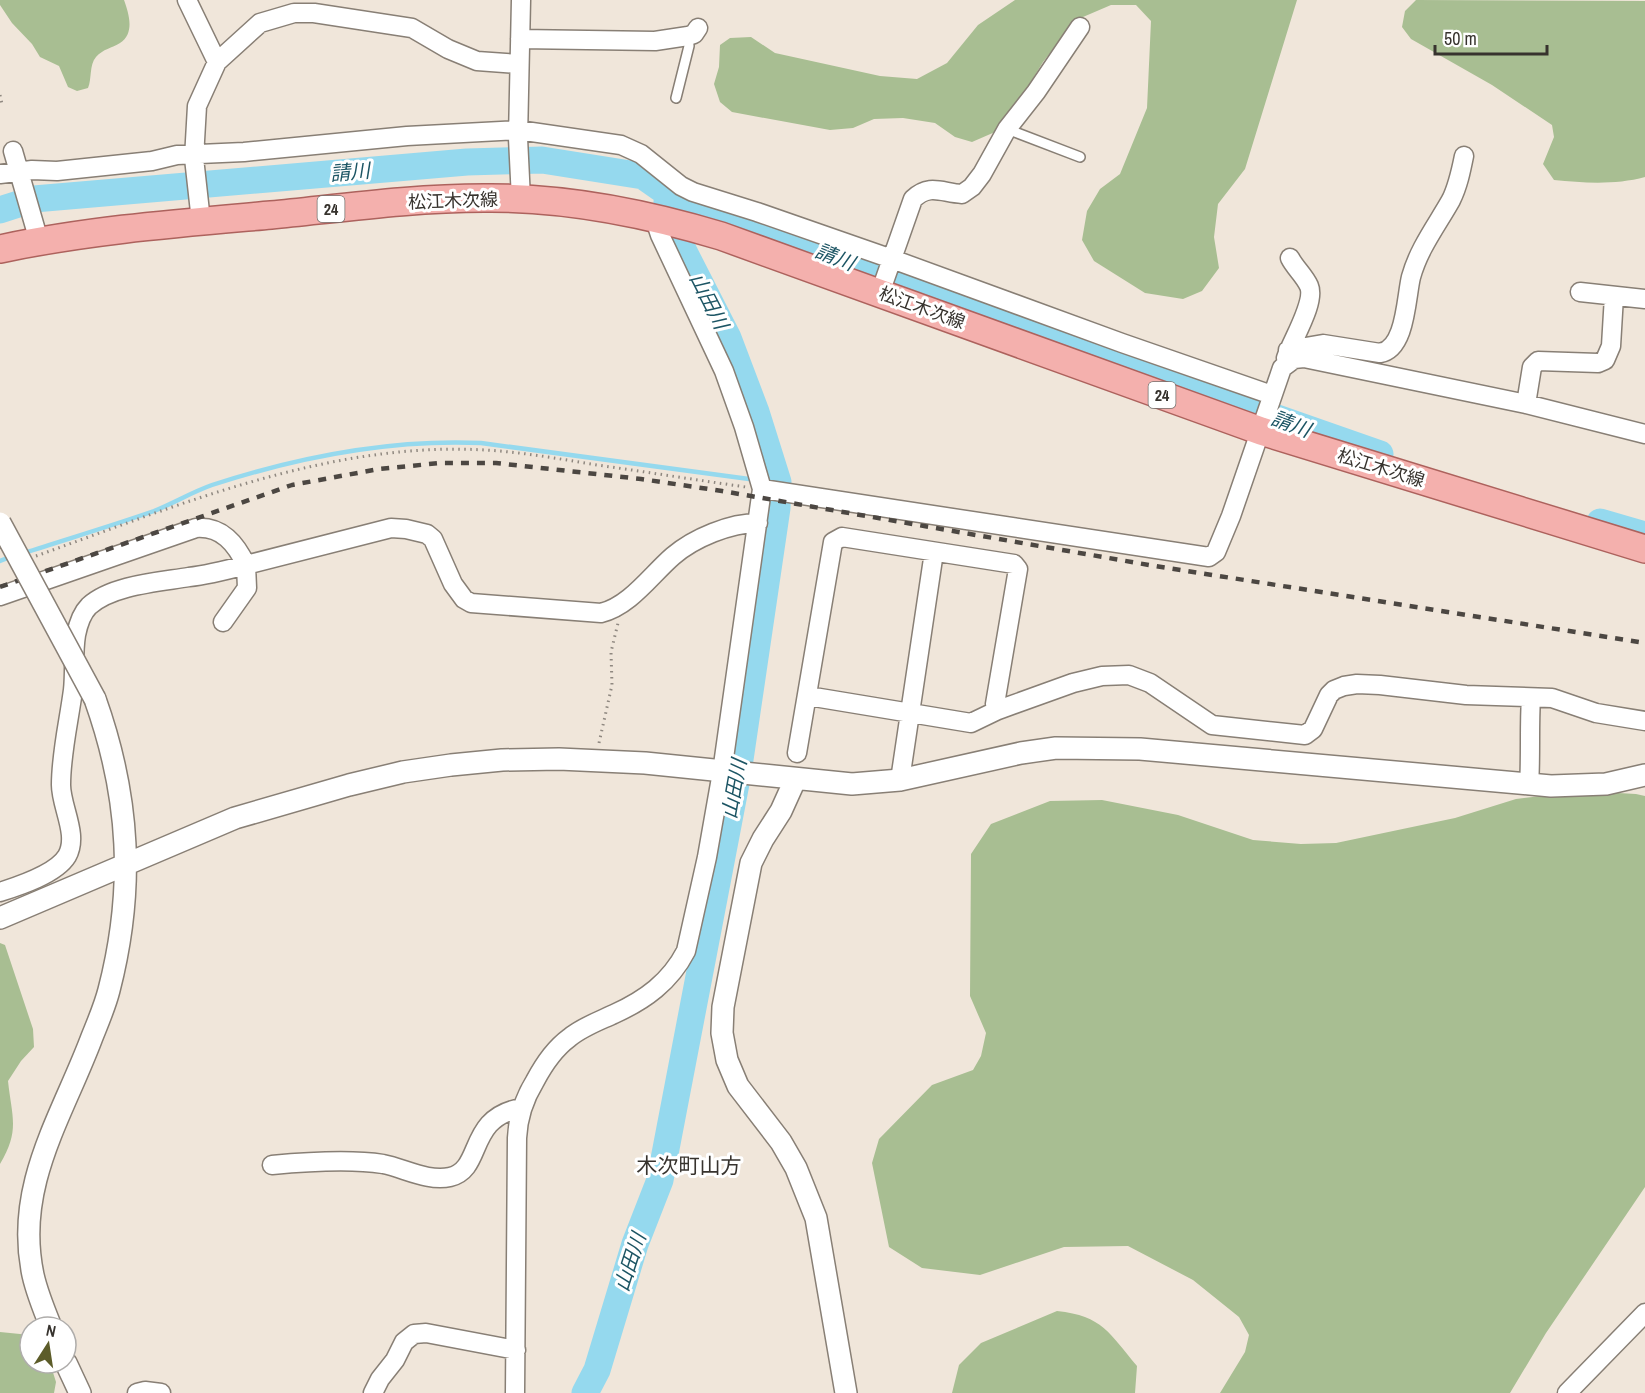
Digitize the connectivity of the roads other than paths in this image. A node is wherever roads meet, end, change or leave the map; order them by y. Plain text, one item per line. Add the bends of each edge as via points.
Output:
1 (187, 0) edge
2 (521, 0) edge
3 (1080, 27) dead end
4 (693, 32) joint
5 (519, 39) junction
6 (217, 62) junction
7 (519, 64) junction
8 (676, 98) dead end
9 (1007, 129) junction
10 (518, 134) junction
11 (14, 151) dead end
12 (194, 156) junction
13 (1464, 156) dead end
14 (1080, 157) dead end
15 (20, 172) junction
16 (0, 174) edge
17 (521, 199) junction
18 (200, 212) junction
19 (667, 220) junction
20 (39, 240) junction
21 (0, 249) edge
22 (1290, 258) dead end
23 (892, 260) junction
24 (882, 288) junction
25 (1580, 292) dead end
26 (1614, 296) junction
27 (1645, 299) edge
28 (1288, 350) junction
29 (1282, 368) junction
30 (1272, 394) junction
31 (1526, 404) junction
32 (1261, 431) junction
33 (1645, 434) edge
34 (773, 491) junction
35 (758, 523) junction
36 (0, 524) edge
37 (1645, 549) edge
38 (934, 552) junction
39 (246, 565) junction
40 (0, 596) edge
41 (223, 622) dead end
42 (808, 696) junction
43 (1531, 698) junction
44 (998, 710) junction
45 (910, 713) junction
46 (1645, 721) edge
47 (797, 753) dead end
48 (732, 773) junction
49 (1645, 775) edge
50 (795, 780) junction
51 (900, 780) junction
52 (1529, 785) junction
53 (126, 864) junction
54 (0, 892) edge
55 (0, 918) edge
56 (521, 1108) junction
57 (272, 1166) dead end
58 (1645, 1313) edge
59 (46, 1315) edge
60 (516, 1350) junction
61 (72, 1375) edge
62 (80, 1393) edge
63 (137, 1393) edge
64 (161, 1393) edge
65 (373, 1393) edge
66 (515, 1393) edge
67 (846, 1393) edge
68 (1567, 1393) edge

1 - 6 street
2 - 5 street
3 - 9 street
4 - 5 street via 641,41
4 - 8 lane
5 - 7 street
6 - 7 street via 260,23 294,13 314,13 412,28 477,61
6 - 12 street via 197,106
7 - 10 street
9 - 14 lane
9 - 23 street via 982,174 967,192 924,191 913,200
10 - 12 street via 407,136
10 - 17 street
10 - 23 street via 633,148 693,192
11 - 15 street
12 - 15 street
12 - 18 street
13 - 28 street via 1457,186 1416,261 1394,346 1380,353 1323,345
15 - 16 street
15 - 20 street
17 - 18 main road, 松江木次線 / 24
17 - 19 main road, 松江木次線 / 24 via 571,203
18 - 20 main road, 松江木次線 / 24
19 - 24 main road, 松江木次線 / 24
19 - 34 street via 660,235 724,371
20 - 21 main road, 松江木次線 / 24
22 - 28 street via 1308,283 1311,297
23 - 24 street
23 - 30 street
24 - 32 main road, 松江木次線 / 24
25 - 26 street
26 - 27 street
26 - 31 street via 1611,346 1605,360 1538,361 1532,367
28 - 29 street
29 - 30 street
29 - 31 street via 1294,359 1313,359
30 - 32 street
31 - 33 street
32 - 34 street via 1219,547 1209,557
32 - 37 main road, 松江木次線 / 24
34 - 35 street
35 - 39 street via 701,538 674,555 623,603 594,614 471,603 453,584 433,539 406,529 391,528
35 - 48 street
36 - 53 street, bridge via 95,699 105,725 125,820
38 - 42 street via 842,537 833,543
38 - 44 street via 1014,564 1018,569 995,704
38 - 45 street
39 - 40 street via 225,536 206,527 196,528
39 - 41 street via 247,588
39 - 54 street via 134,586 96,602 83,614 76,636 62,774 70,849 56,868
42 - 45 street
42 - 47 street
43 - 44 street via 1380,685 1344,686 1329,696 1305,735 1212,725 1150,683 1117,674 1073,683
43 - 46 street via 1552,698 1596,712
43 - 52 street
44 - 45 street via 971,723
45 - 51 street
48 - 50 street
48 - 53 street via 559,759 502,760 403,772 236,818
48 - 56 street via 690,937 679,965 655,991 581,1030 556,1049
49 - 52 street via 1598,784
50 - 51 street via 852,784
50 - 67 street via 751,863 723,1007 722,1033 726,1060 738,1086 781,1142 816,1218
51 - 52 street via 1021,753 1096,747
53 - 55 street
53 - 59 street via 123,916 109,992 42,1154 32,1193 30,1256
56 - 57 street via 508,1110 489,1123 465,1170 451,1177 432,1177 383,1164 319,1162
56 - 60 street via 517,1138
58 - 68 street
60 - 65 street via 414,1334 404,1342
60 - 66 street
61 - 62 street
63 - 64 street

